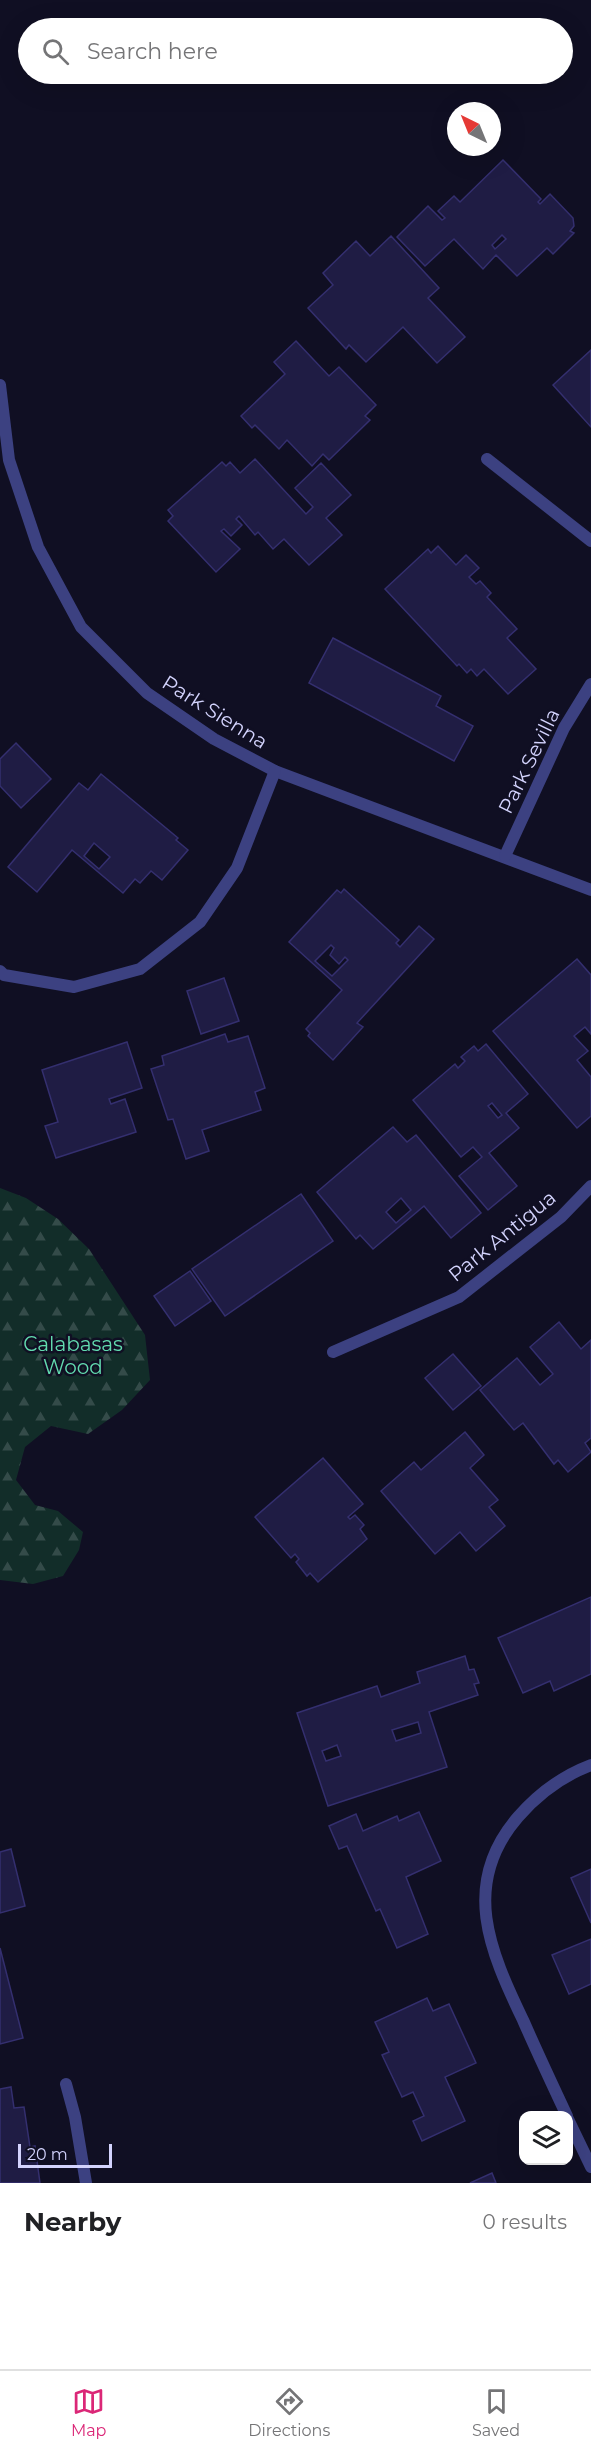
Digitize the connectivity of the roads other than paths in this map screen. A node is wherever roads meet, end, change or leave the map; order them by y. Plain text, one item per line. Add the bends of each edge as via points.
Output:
1 (0, 385) edge
2 (487, 459) dead end
3 (591, 541) edge
4 (591, 684) edge
5 (275, 771) junction
6 (505, 856) junction
7 (591, 890) edge
8 (0, 971) edge
9 (591, 1186) edge
10 (333, 1352) dead end
11 (591, 1765) edge
12 (66, 2084) dead end
13 (565, 2111) edge
14 (573, 2128) edge
15 (591, 2167) edge
16 (86, 2183) edge

1 - 5 street, Park Sienna via 9,460 38,548 81,627 147,693 214,739
2 - 3 street
4 - 6 street, Park Sevilla via 564,728
5 - 6 street, Park Sienna
5 - 8 street via 237,868 200,922 140,969 74,987 4,975
6 - 7 street, Park Sienna
9 - 10 street, Park Antigua via 561,1217 459,1297
11 - 13 street via 573,1772 535,1798 506,1832 487,1877 485,1921 495,1962
12 - 16 street
14 - 15 street

